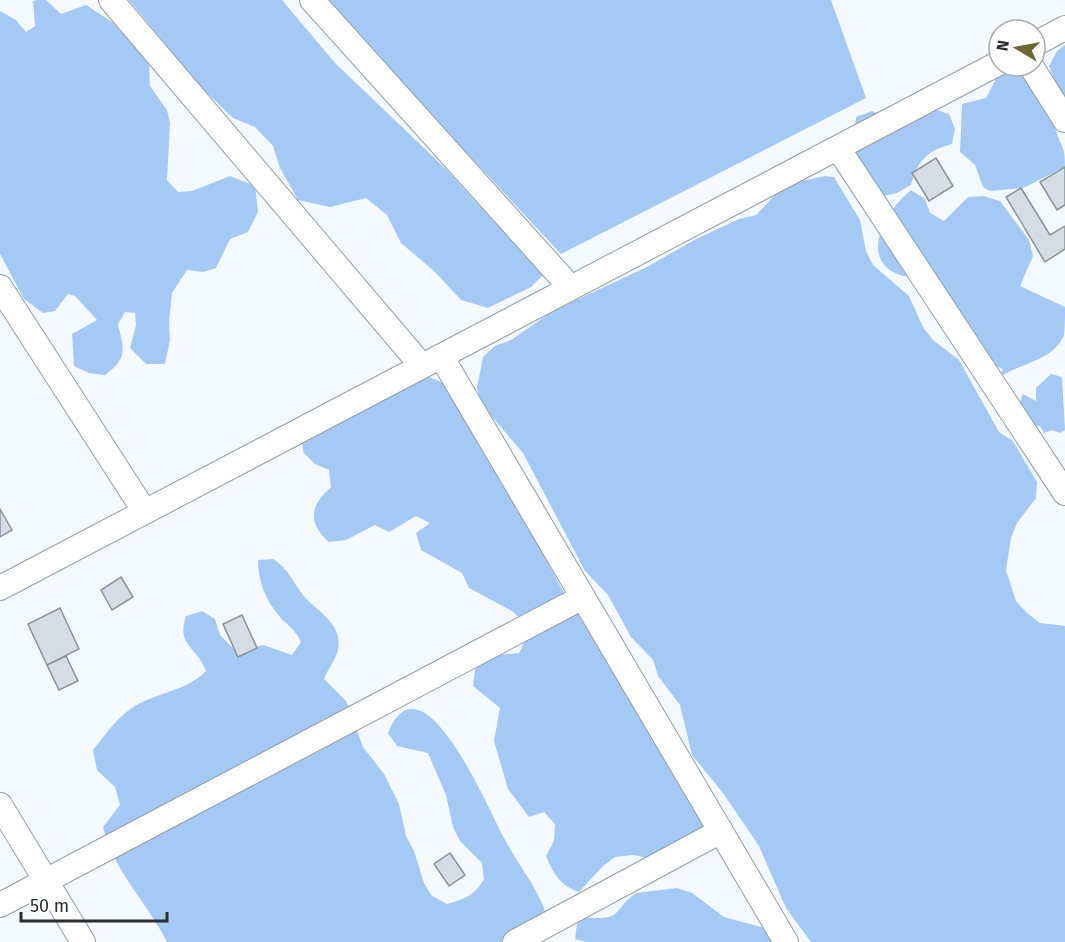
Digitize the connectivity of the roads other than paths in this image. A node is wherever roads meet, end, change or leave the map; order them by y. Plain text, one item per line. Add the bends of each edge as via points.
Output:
1 (111, 0) edge
2 (312, 0) edge
3 (1065, 28) edge
4 (1047, 38) edge
5 (987, 69) edge
6 (1039, 78) edge
7 (1065, 120) edge
8 (838, 147) junction
9 (0, 288) edge
10 (571, 288) junction
11 (432, 361) junction
12 (1065, 493) edge
13 (145, 512) junction
14 (0, 588) edge
15 (583, 597) junction
16 (0, 805) edge
17 (721, 831) junction
18 (45, 881) junction
19 (0, 905) edge
20 (83, 942) edge
21 (515, 942) edge
22 (786, 942) edge

1 - 11 street
2 - 10 street
3 - 4 street
5 - 8 street
6 - 7 street
8 - 10 street
8 - 12 street
9 - 13 street
10 - 11 street
11 - 13 street
11 - 15 street
13 - 14 street
15 - 17 street
15 - 18 street
16 - 18 street
17 - 21 street
17 - 22 street
18 - 19 street
18 - 20 street

